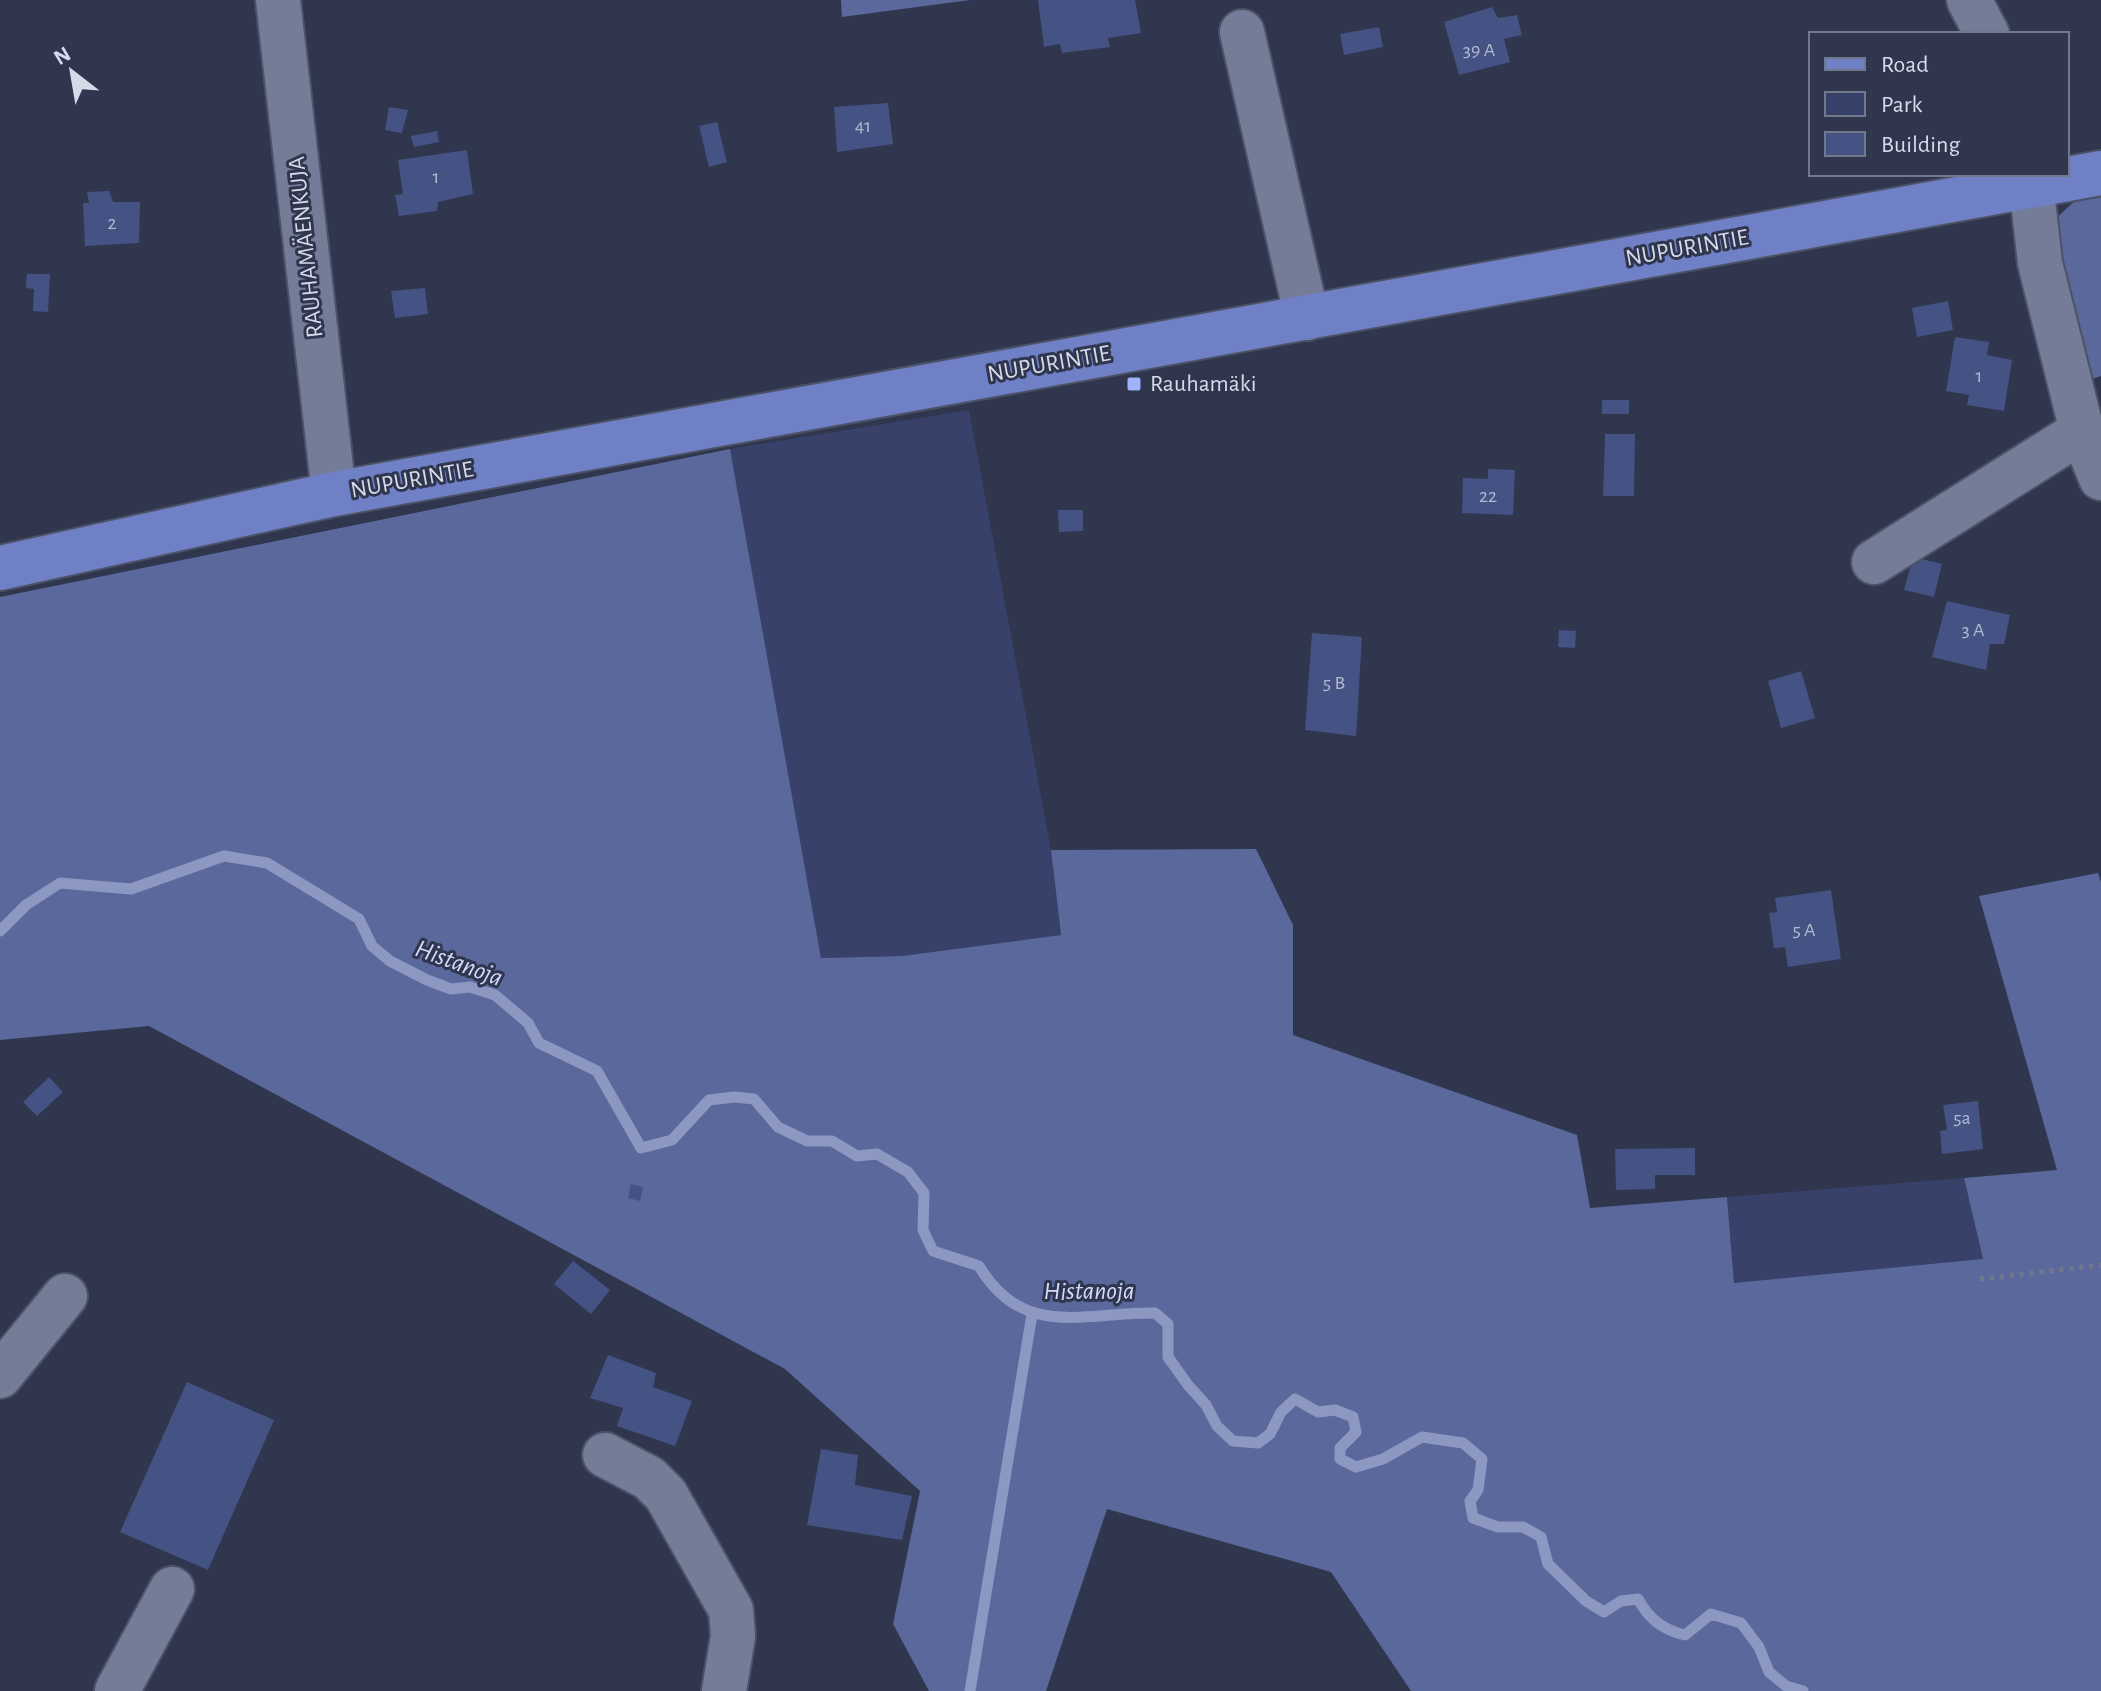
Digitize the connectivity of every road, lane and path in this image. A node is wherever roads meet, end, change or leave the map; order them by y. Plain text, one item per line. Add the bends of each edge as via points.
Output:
1 (278, 0) edge
2 (1969, 0) edge
3 (1242, 32) dead end
4 (1986, 32) edge
5 (2101, 173) edge
6 (2031, 180) edge
7 (1307, 318) junction
8 (2082, 431) junction
9 (2101, 478) edge
10 (334, 494) junction
11 (1874, 562) dead end
12 (0, 568) edge
13 (2101, 1265) edge
14 (1980, 1279) dead end
15 (65, 1296) dead end
16 (0, 1376) edge
17 (605, 1455) dead end
18 (172, 1589) dead end
19 (117, 1691) edge
20 (724, 1691) edge

1 - 10 street, RAUHAMÄENKUJA
2 - 4 street
3 - 7 street
5 - 6 main road, NUPURINTIE
6 - 7 main road, NUPURINTIE
6 - 8 street via 2040,263
7 - 10 main road, NUPURINTIE
8 - 9 street
8 - 11 street
10 - 12 main road, NUPURINTIE
13 - 14 path
15 - 16 street
17 - 20 street via 649,1478 666,1495 731,1610 733,1636
18 - 19 street

